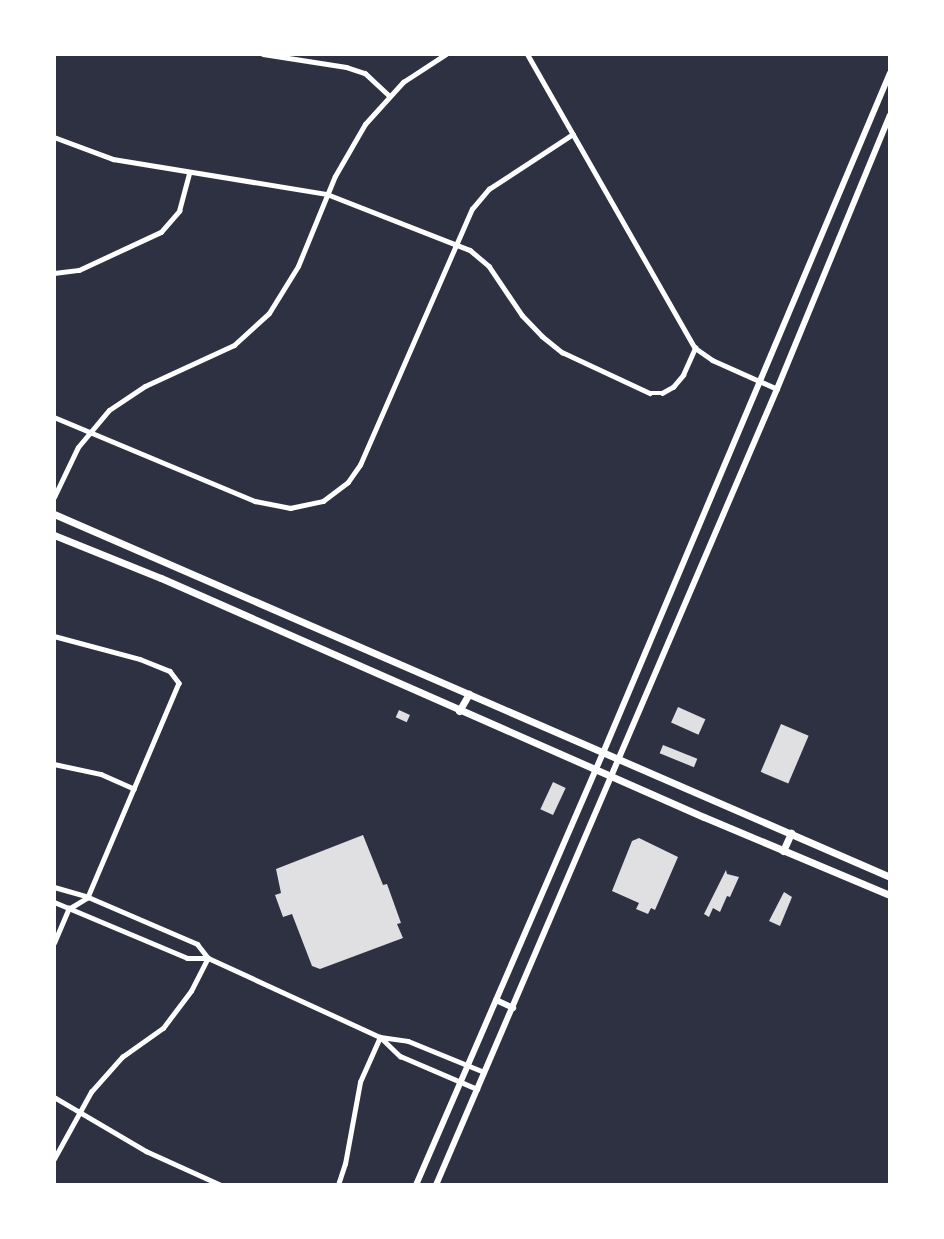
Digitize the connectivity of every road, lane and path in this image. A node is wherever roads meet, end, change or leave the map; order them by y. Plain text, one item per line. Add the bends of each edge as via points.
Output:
1 (263, 54) edge
2 (446, 54) edge
3 (527, 54) edge
4 (890, 74) edge
5 (389, 95) junction
6 (890, 115) edge
7 (573, 134) junction
8 (54, 137) edge
9 (188, 173) junction
10 (327, 194) junction
11 (454, 243) junction
12 (810, 262) junction
13 (827, 269) junction
14 (54, 273) edge
15 (695, 348) junction
16 (760, 382) junction
17 (777, 389) junction
18 (54, 417) edge
19 (89, 431) junction
20 (54, 497) edge
21 (708, 505) junction
22 (54, 514) edge
23 (722, 515) junction
24 (54, 535) edge
25 (54, 636) edge
26 (469, 694) junction
27 (459, 711) junction
28 (603, 754) junction
29 (619, 761) junction
30 (54, 764) edge
31 (596, 771) junction
32 (612, 778) junction
33 (134, 789) junction
34 (791, 833) junction
35 (783, 851) junction
36 (890, 877) edge
37 (54, 887) edge
38 (890, 895) edge
39 (88, 897) junction
40 (54, 902) edge
41 (69, 908) junction
42 (54, 943) edge
43 (208, 958) junction
44 (496, 1000) junction
45 (513, 1008) junction
46 (380, 1037) junction
47 (468, 1065) junction
48 (484, 1072) junction
49 (460, 1082) junction
50 (477, 1089) junction
51 (54, 1097) edge
52 (81, 1111) junction
53 (54, 1159) edge
54 (221, 1185) edge
55 (338, 1185) edge
56 (416, 1185) edge
57 (436, 1185) edge

1 - 5 street via 365,73
2 - 5 street
3 - 7 street
4 - 12 main road
5 - 10 street via 351,147
6 - 13 main road
7 - 11 street via 489,189
7 - 15 street
8 - 9 street via 113,159
9 - 10 street
9 - 14 street via 179,211 161,232 79,270
10 - 11 street
10 - 19 street via 287,288 253,332 215,356 133,393
11 - 15 street via 481,258 542,336 562,352 635,388 662,393 673,387
11 - 19 street via 360,465 323,501 290,508 255,501
12 - 13 main road
12 - 16 main road
13 - 17 main road
15 - 16 street
16 - 17 street
16 - 21 main road
17 - 23 main road
18 - 19 street
19 - 20 street
21 - 23 main road
21 - 28 main road
22 - 26 main road
23 - 29 main road
24 - 27 main road
25 - 33 street via 121,652 178,678 178,690
26 - 27 main road
26 - 28 main road
27 - 31 main road
28 - 29 main road
28 - 31 main road
29 - 32 main road
29 - 34 main road
30 - 33 street via 101,774
31 - 32 main road
31 - 44 main road
32 - 35 main road
32 - 45 main road
33 - 39 street
34 - 35 main road
34 - 36 main road
35 - 38 main road
37 - 39 street
39 - 41 street
39 - 43 street via 197,944
40 - 41 street
41 - 42 street
41 - 43 street via 187,958
43 - 46 street
43 - 52 street via 177,1012 110,1069
44 - 45 main road
44 - 47 main road
45 - 48 main road
46 - 47 street via 408,1041
46 - 49 street via 400,1056
46 - 55 street via 360,1082
47 - 48 street
47 - 49 main road
48 - 50 main road
49 - 50 street
49 - 56 main road
50 - 57 main road
51 - 52 street
52 - 53 street
52 - 54 street via 146,1151

